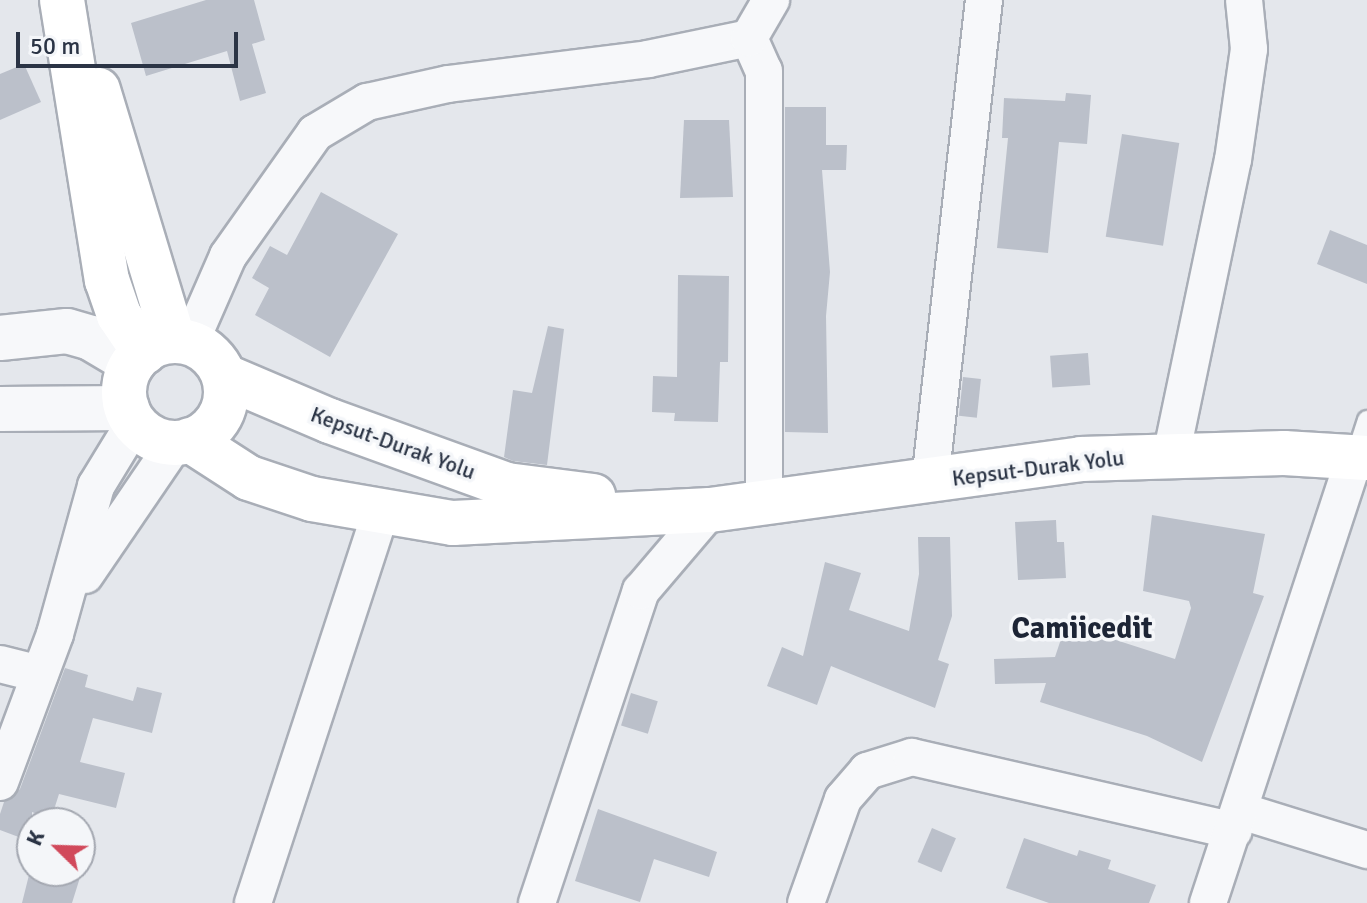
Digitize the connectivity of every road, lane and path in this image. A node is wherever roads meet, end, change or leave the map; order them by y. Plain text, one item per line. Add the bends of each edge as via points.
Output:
1 (62, 0) edge
2 (70, 0) edge
3 (771, 0) edge
4 (984, 0) edge
5 (1244, 0) edge
6 (749, 38) junction
7 (0, 338) edge
8 (160, 350) junction
9 (224, 376) junction
10 (0, 409) edge
11 (131, 415) junction
12 (183, 442) junction
13 (1363, 445) edge
14 (1171, 456) junction
15 (930, 481) junction
16 (764, 503) junction
17 (710, 510) junction
18 (381, 511) junction
19 (55, 634) junction
20 (0, 664) edge
21 (40, 674) junction
22 (0, 782) edge
23 (1238, 821) junction
24 (1367, 850) edge
25 (253, 903) edge
26 (537, 903) edge
27 (806, 903) edge
28 (1208, 903) edge

1 - 8 main road via 107,280 119,315
2 - 8 main road
3 - 6 street
4 - 15 street
5 - 14 street via 1249,49 1233,160
6 - 8 street via 648,59 448,84 367,102 315,133
6 - 16 street via 764,71
7 - 8 street via 67,331
8 - 9 main road via 205,350
8 - 11 main road via 124,393
9 - 12 main road via 220,415
9 - 17 main road, Kepsut-Durak Yolu via 507,485
10 - 11 street
11 - 12 main road via 145,433
11 - 19 street via 96,486
12 - 18 main road, Kepsut-Durak Yolu via 249,478 312,499
12 - 19 street via 97,553
13 - 14 main road, Kepsut-Durak Yolu
13 - 23 street
14 - 15 main road, Kepsut-Durak Yolu via 1081,459
15 - 16 main road, Kepsut-Durak Yolu
16 - 17 main road, Kepsut-Durak Yolu
17 - 18 main road, Kepsut-Durak Yolu via 453,523
17 - 26 street via 641,591
18 - 25 street
19 - 21 street
20 - 21 street
21 - 22 street
23 - 24 street
23 - 27 street via 912,757 867,771 843,799
23 - 28 street

